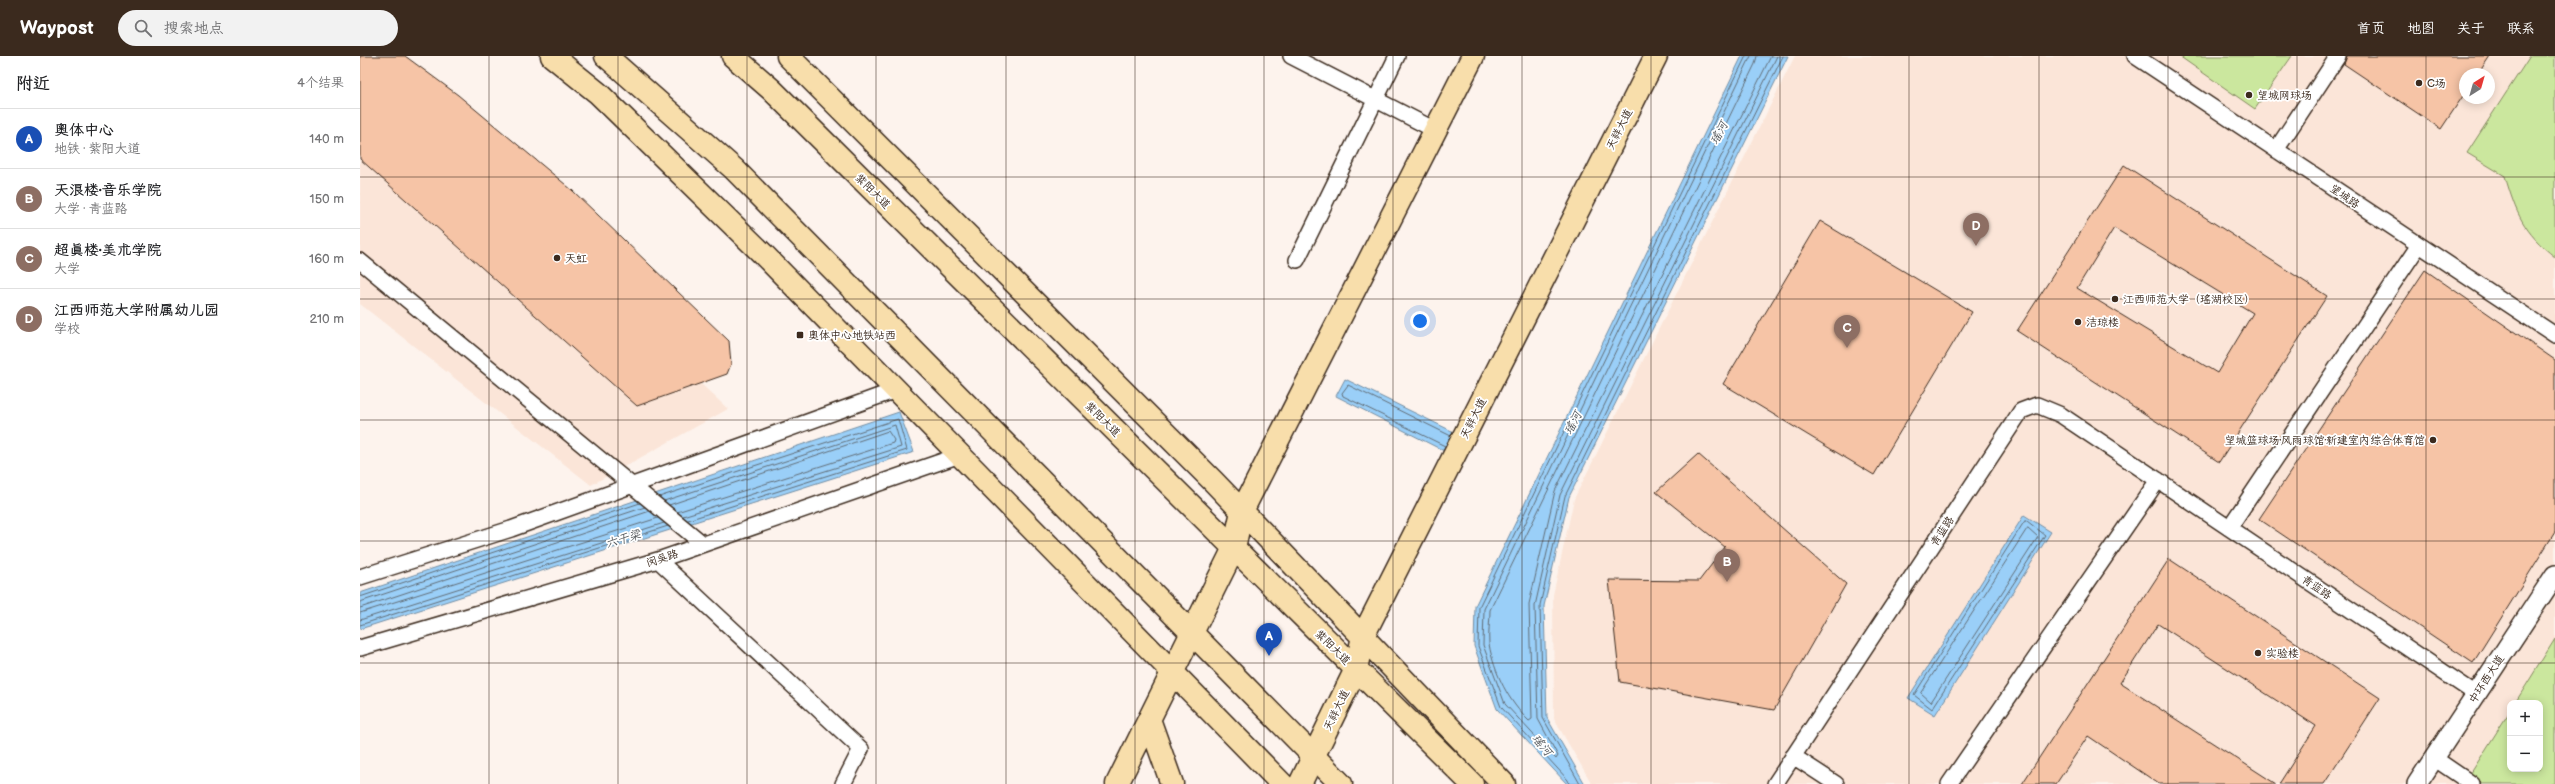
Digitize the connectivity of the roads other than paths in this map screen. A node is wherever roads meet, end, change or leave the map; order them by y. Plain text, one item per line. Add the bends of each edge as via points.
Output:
1 (552, 56) edge
2 (606, 56) edge
3 (733, 56) edge
4 (788, 56) edge
5 (1291, 56) edge
6 (1398, 56) edge
7 (1473, 56) edge
8 (1656, 56) edge
9 (2135, 56) edge
10 (2338, 56) edge
11 (1376, 100) junction
12 (1435, 130) junction
13 (2276, 150) junction
14 (2419, 245) junction
15 (1297, 260) dead end
16 (360, 261) edge
17 (2555, 335) edge
18 (896, 390) junction
19 (960, 455) junction
20 (2158, 480) junction
21 (632, 485) junction
22 (1242, 511) junction
23 (2229, 528) junction
24 (703, 544) junction
25 (1234, 548) junction
26 (658, 560) junction
27 (2555, 575) edge
28 (360, 577) edge
29 (1192, 633) junction
30 (1363, 636) junction
31 (360, 648) edge
32 (1356, 669) junction
33 (1172, 672) junction
34 (2476, 694) junction
35 (1150, 722) junction
36 (1313, 756) junction
37 (1793, 756) junction
38 (2434, 758) junction
39 (843, 784) edge
40 (1117, 784) edge
41 (1172, 784) edge
42 (1282, 784) edge
43 (1300, 784) edge
44 (1341, 784) edge
45 (1472, 784) edge
46 (1504, 784) edge
47 (1775, 784) edge
48 (1836, 784) edge
49 (1949, 784) edge
50 (2417, 784) edge
51 (2472, 784) edge

1 - 18 main road via 609,104 763,254
2 - 29 main road via 734,169
3 - 25 main road, 紫阳大道 via 777,96
4 - 22 main road
5 - 11 street
6 - 11 street
7 - 12 main road
8 - 30 main road, 天祥大道
9 - 13 street, 望城路
10 - 13 street
11 - 12 street
11 - 15 street
12 - 22 main road
13 - 14 street, 望城路
14 - 17 street, 望城路
14 - 23 street
16 - 21 street
18 - 19 main road
18 - 21 street
19 - 24 street, 闵吴路
19 - 33 main road
20 - 23 street, 青蓝路
20 - 37 street, 青蓝路 via 2061,415 2037,405 2021,411
20 - 49 street
21 - 24 street
21 - 28 street via 511,529
22 - 25 main road
22 - 30 main road
23 - 34 street, 青蓝路
24 - 26 street, 闵吴路
25 - 29 main road
25 - 32 main road, 紫阳大道
26 - 31 street, 闵吴路
26 - 39 street via 861,749
27 - 34 street, 中环西大道
29 - 33 main road
29 - 36 main road
30 - 32 main road, 天祥大道
30 - 46 main road
32 - 36 main road, 天祥大道
32 - 45 main road, 紫阳大道
33 - 35 main road
33 - 42 main road
34 - 38 street, 中环西大道
35 - 40 main road
35 - 41 main road
36 - 43 main road, 天祥大道
36 - 44 main road
37 - 47 street, 青蓝路
37 - 48 street
38 - 50 street, 中环西大道
38 - 51 street

